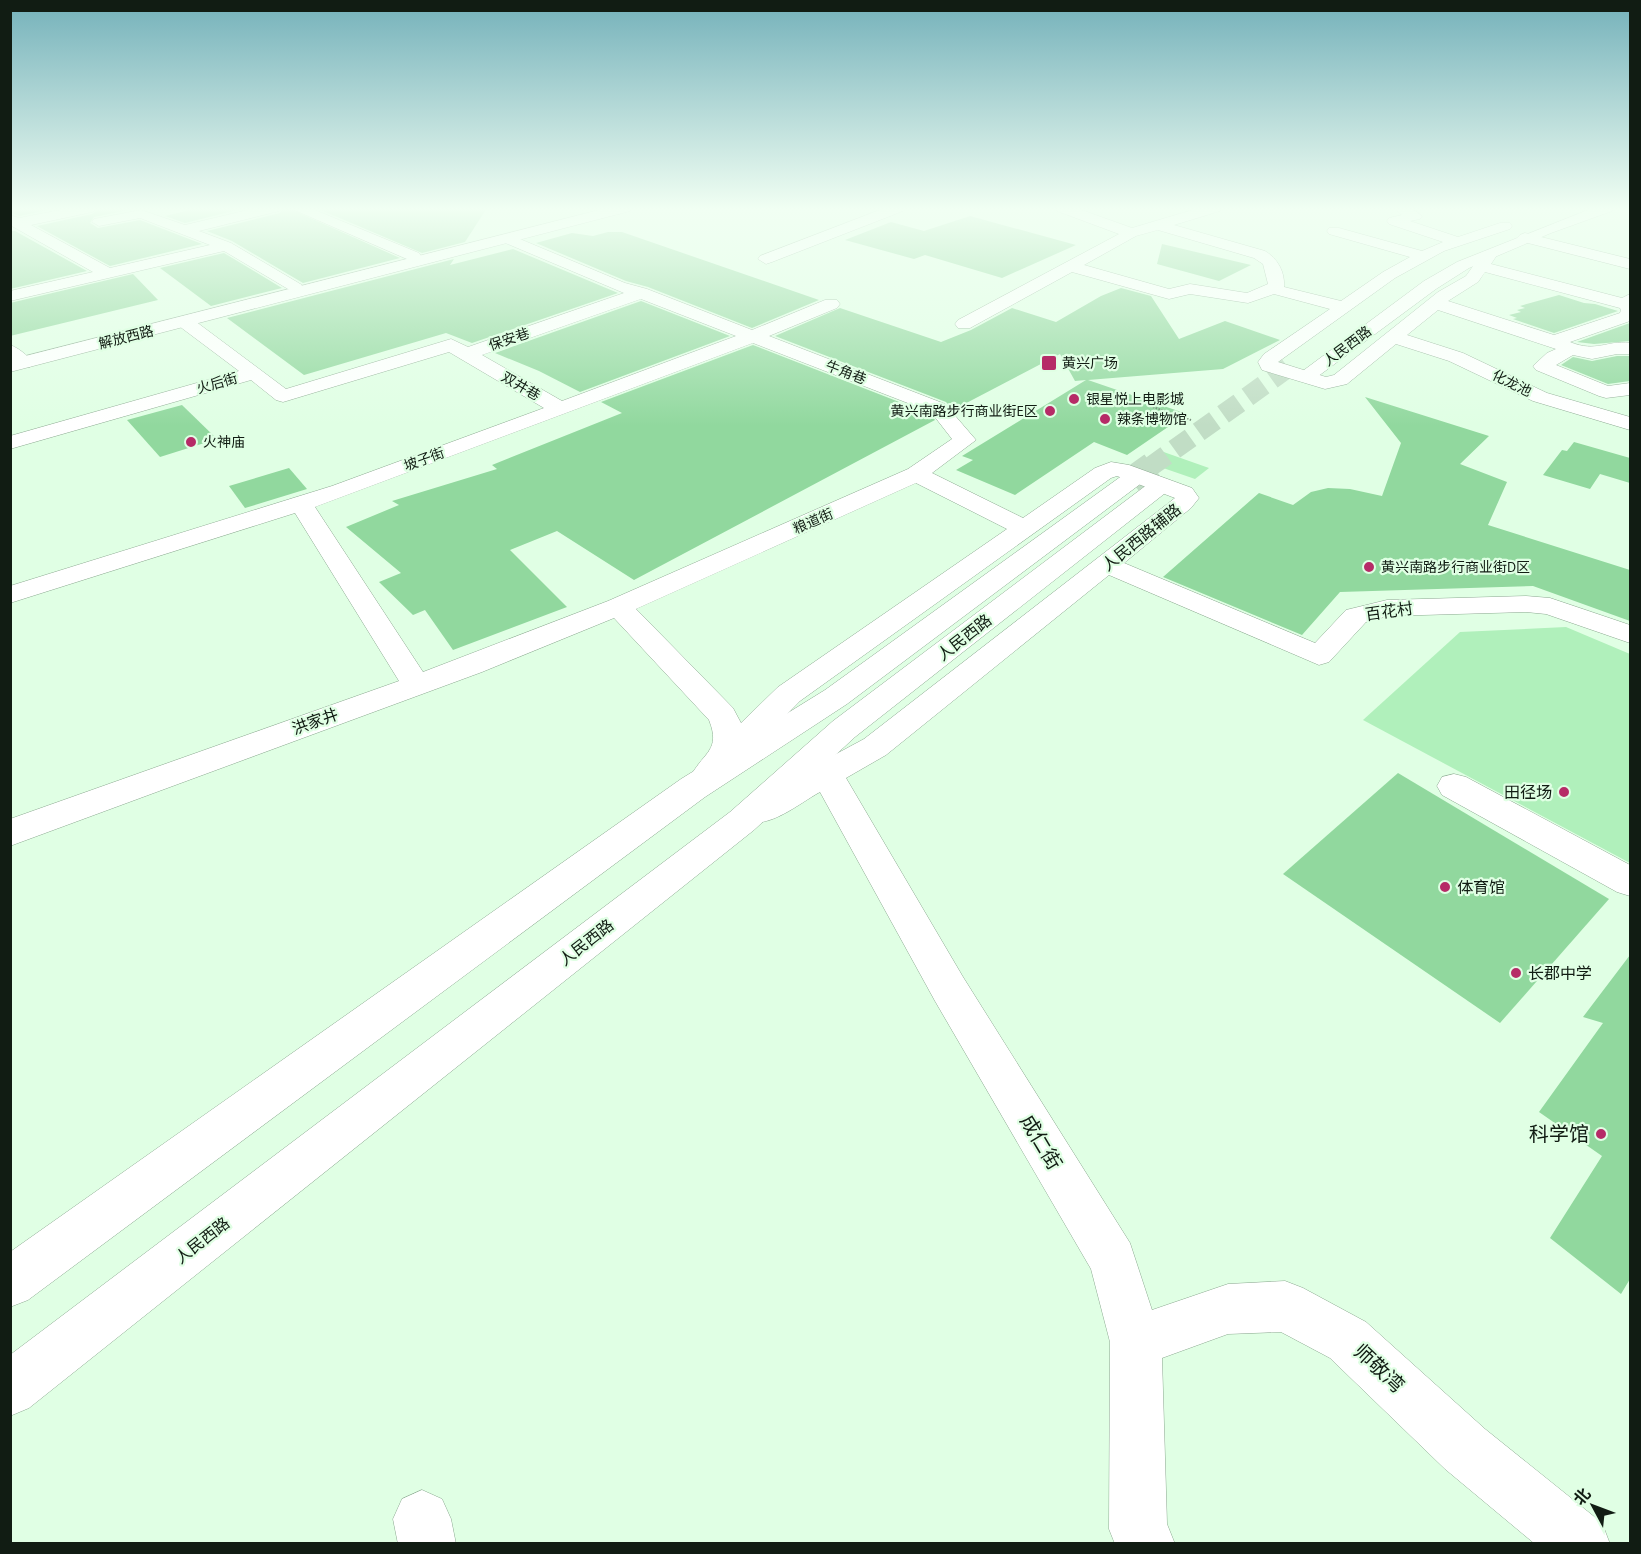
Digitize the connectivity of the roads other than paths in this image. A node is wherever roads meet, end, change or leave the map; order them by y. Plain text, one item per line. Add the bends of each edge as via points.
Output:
1 (75, 281) edge
2 (286, 281) edge
3 (312, 281) edge
4 (339, 281) edge
5 (604, 281) edge
6 (1046, 281) edge
7 (1121, 281) edge
8 (1276, 281) edge
9 (1381, 281) edge
10 (1411, 281) edge
11 (1437, 281) edge
12 (1470, 281) edge
13 (1554, 281) edge
14 (294, 285) junction
15 (1273, 288) junction
16 (641, 293) junction
17 (10, 296) edge
18 (1435, 303) junction
19 (1629, 303) edge
20 (831, 304) dead end
21 (1343, 307) junction
22 (1367, 311) dead end
23 (185, 322) junction
24 (964, 324) dead end
25 (755, 336) junction
26 (1395, 336) junction
27 (1563, 345) junction
28 (459, 349) junction
29 (1630, 349) edge
30 (14, 358) edge
31 (254, 373) junction
32 (1310, 373) tunnel mouth
33 (1630, 389) edge
34 (938, 408) joint
35 (561, 409) junction
36 (1630, 424) edge
37 (10, 443) edge
38 (916, 474) junction
39 (301, 503) junction
40 (1025, 528) junction
41 (1107, 565) junction
42 (10, 595) edge
43 (618, 607) junction
44 (1630, 634) edge
45 (416, 684) junction
46 (724, 758) junction
47 (827, 774) junction
48 (1454, 786) dead end
49 (693, 788) junction
50 (742, 820) junction
51 (10, 833) edge
52 (1630, 882) edge
53 (10, 1282) edge
54 (1136, 1342) junction
55 (10, 1389) edge
56 (1146, 1544) edge
57 (1581, 1544) edge

1 - 17 street
2 - 14 street
3 - 14 street, 解放西路
4 - 23 street, 解放西路
5 - 16 street
6 - 24 street
7 - 15 street via 1169,294 1190,289 1248,298
8 - 15 street
9 - 21 street
10 - 22 street, 人民西路
11 - 32 street, 人民西路
12 - 18 street
13 - 19 street
14 - 30 street, 解放西路
15 - 21 street
16 - 25 street
16 - 28 street, 保安巷
18 - 26 street
18 - 27 street
19 - 27 street via 1628,316
20 - 25 street, 坡子街
21 - 26 street via 1271,358 1269,366 1315,381 1334,382
23 - 30 street, 解放西路
23 - 31 street
25 - 34 street, 牛角巷
25 - 35 street, 坡子街
26 - 36 street, 化龙池 via 1456,357 1540,397
27 - 29 street via 1589,353 1617,347
27 - 33 street via 1543,366 1606,392
28 - 31 street, 火后街 via 283,396
28 - 35 street, 双井巷
31 - 37 street, 火后街
34 - 38 street, 粮道街 via 965,440
35 - 39 street, 坡子街
38 - 40 street
38 - 43 street, 粮道街
39 - 42 street, 坡子街
39 - 45 street
40 - 41 street, 人民西路辅路 via 1111,470 1132,472 1184,493 1184,503
40 - 46 street, 人民西路辅路 via 789,694
41 - 44 street, 百花村 via 1319,656 1356,616 1388,608 1550,606
41 - 47 street, 人民西路辅路 via 875,747
43 - 45 street, 洪家井
43 - 46 street via 722,715 731,742
45 - 51 street, 洪家井
46 - 49 street, 人民西路辅路
47 - 50 street, 人民西路辅路
47 - 54 street, 成仁街 via 949,989 1113,1260
48 - 52 street
49 - 50 street, 人民西路 via 836,697 1144,484 844,729
49 - 53 street, 人民西路
50 - 55 street, 人民西路
54 - 56 street, 成仁街 via 1138,1529
54 - 57 street, 师敬湾 via 1228,1309 1285,1306 1348,1340 1465,1449

